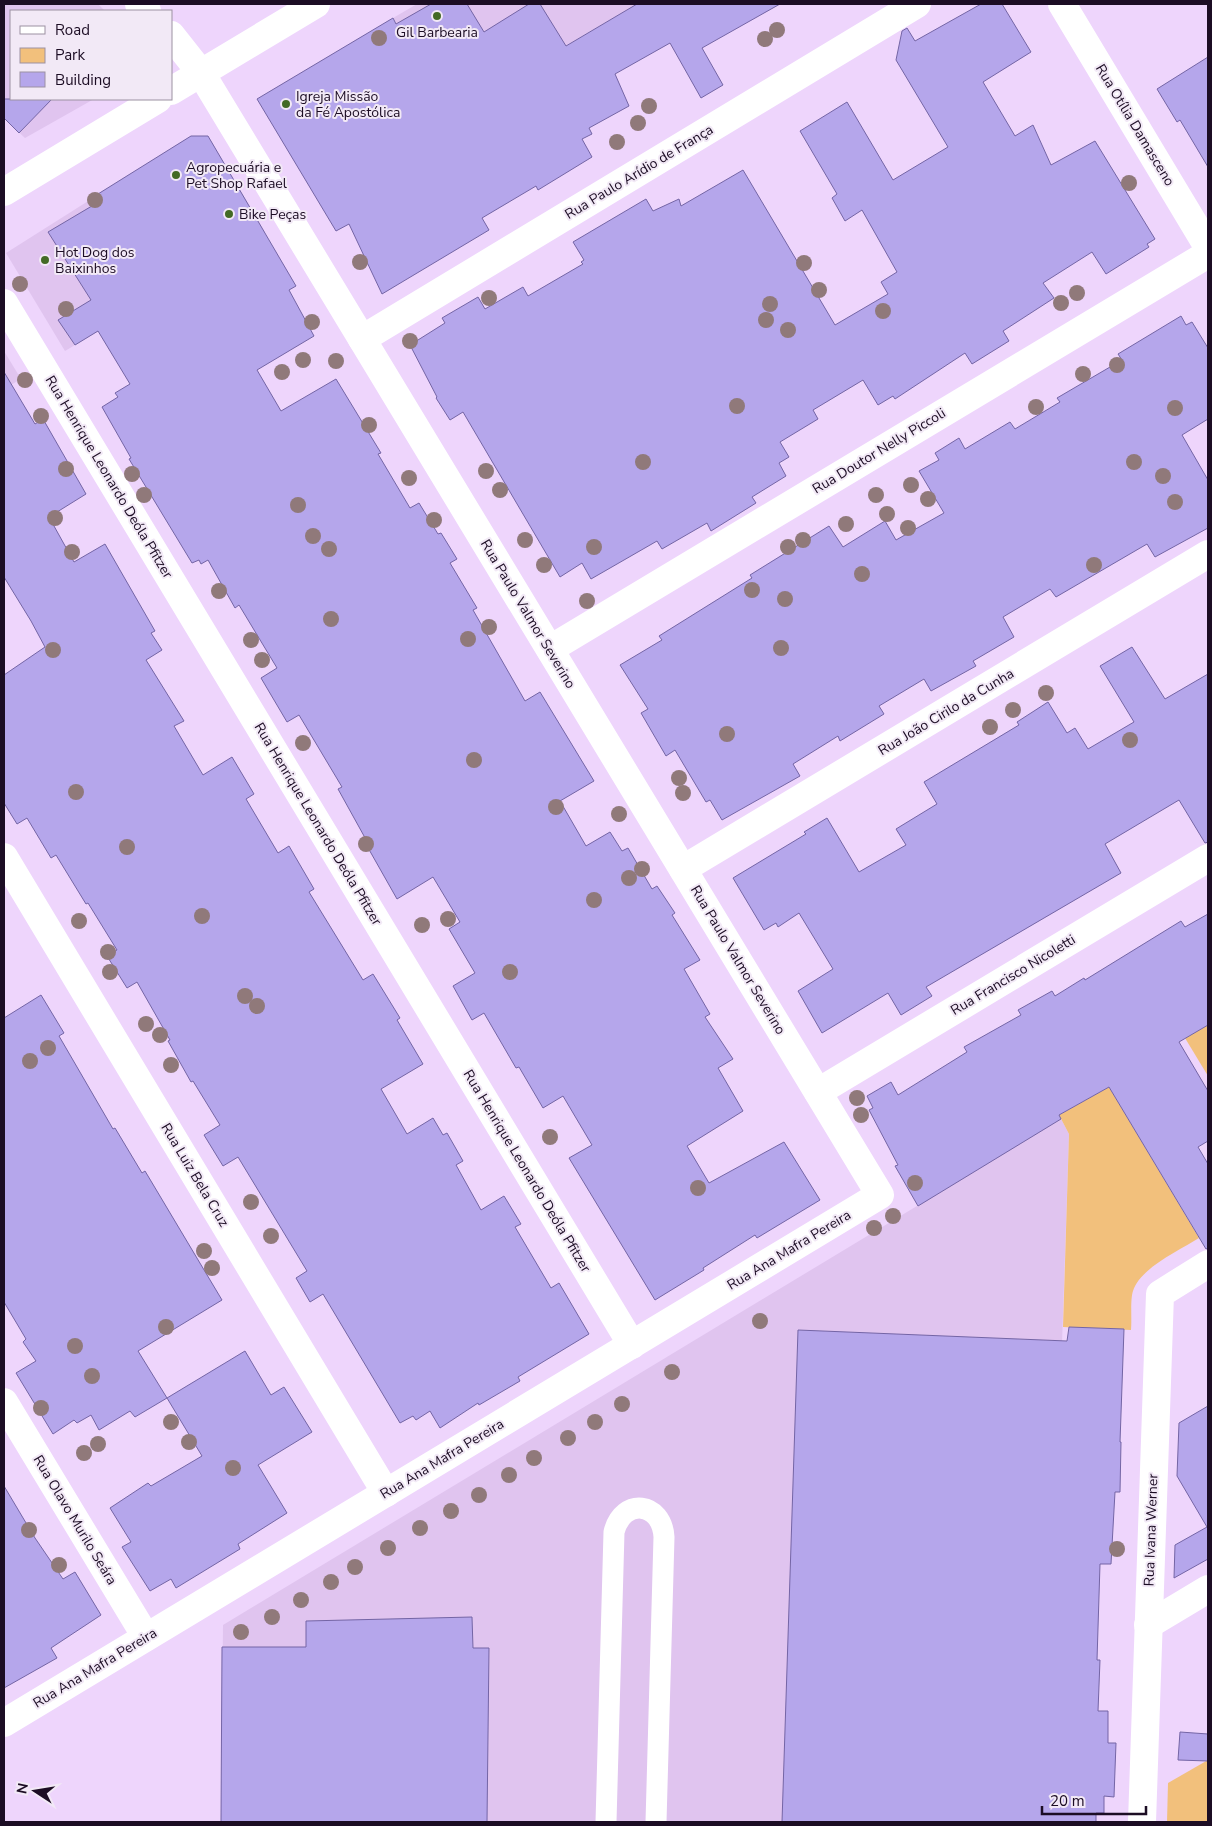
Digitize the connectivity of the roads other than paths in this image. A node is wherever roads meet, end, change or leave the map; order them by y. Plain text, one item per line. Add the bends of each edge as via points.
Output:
1 (316, 4) edge
2 (917, 4) edge
3 (1062, 4) edge
4 (172, 36) edge
5 (201, 73) junction
6 (172, 90) edge
7 (156, 100) edge
8 (4, 192) edge
9 (1208, 246) edge
10 (1208, 254) edge
11 (4, 303) edge
12 (362, 339) junction
13 (1208, 554) edge
14 (550, 649) junction
15 (4, 857) edge
16 (1208, 858) edge
17 (683, 869) junction
18 (818, 1092) junction
19 (880, 1195) joint
20 (1208, 1264) edge
21 (632, 1345) junction
22 (4, 1402) edge
23 (386, 1492) junction
24 (1208, 1590) edge
25 (1148, 1624) junction
26 (146, 1637) junction
27 (4, 1723) edge
28 (606, 1822) edge
29 (656, 1822) edge
30 (1142, 1822) edge

1 - 5 street
2 - 12 street, Rua Paulo Arídio de França
3 - 9 street, Rua Otília Damasceno
4 - 5 street, Rua Paulo Valmor Severino
5 - 6 street
5 - 12 street, Rua Paulo Valmor Severino
7 - 8 street
10 - 14 street, Rua Doutor Nelly Piccoli
11 - 21 street, Rua Henrique Leonardo Deóla Pfitzer
12 - 14 street, Rua Paulo Valmor Severino
13 - 17 street, Rua João Cirilo da Cunha
14 - 17 street, Rua Paulo Valmor Severino
15 - 23 street, Rua Luiz Bela Cruz
16 - 18 street, Rua Francisco Nicoletti
17 - 18 street, Rua Paulo Valmor Severino
18 - 19 street, Rua Paulo Valmor Severino
19 - 21 street, Rua Ana Mafra Pereira
20 - 25 street, Rua Ivana Werner via 1160,1294
21 - 23 street, Rua Ana Mafra Pereira
22 - 26 street, Rua Olavo Murilo Seára
23 - 26 street, Rua Ana Mafra Pereira
24 - 25 street
25 - 30 street, Rua Ivana Werner
26 - 27 street, Rua Ana Mafra Pereira
28 - 29 lane via 614,1532 622,1514 641,1508 658,1517 664,1537

